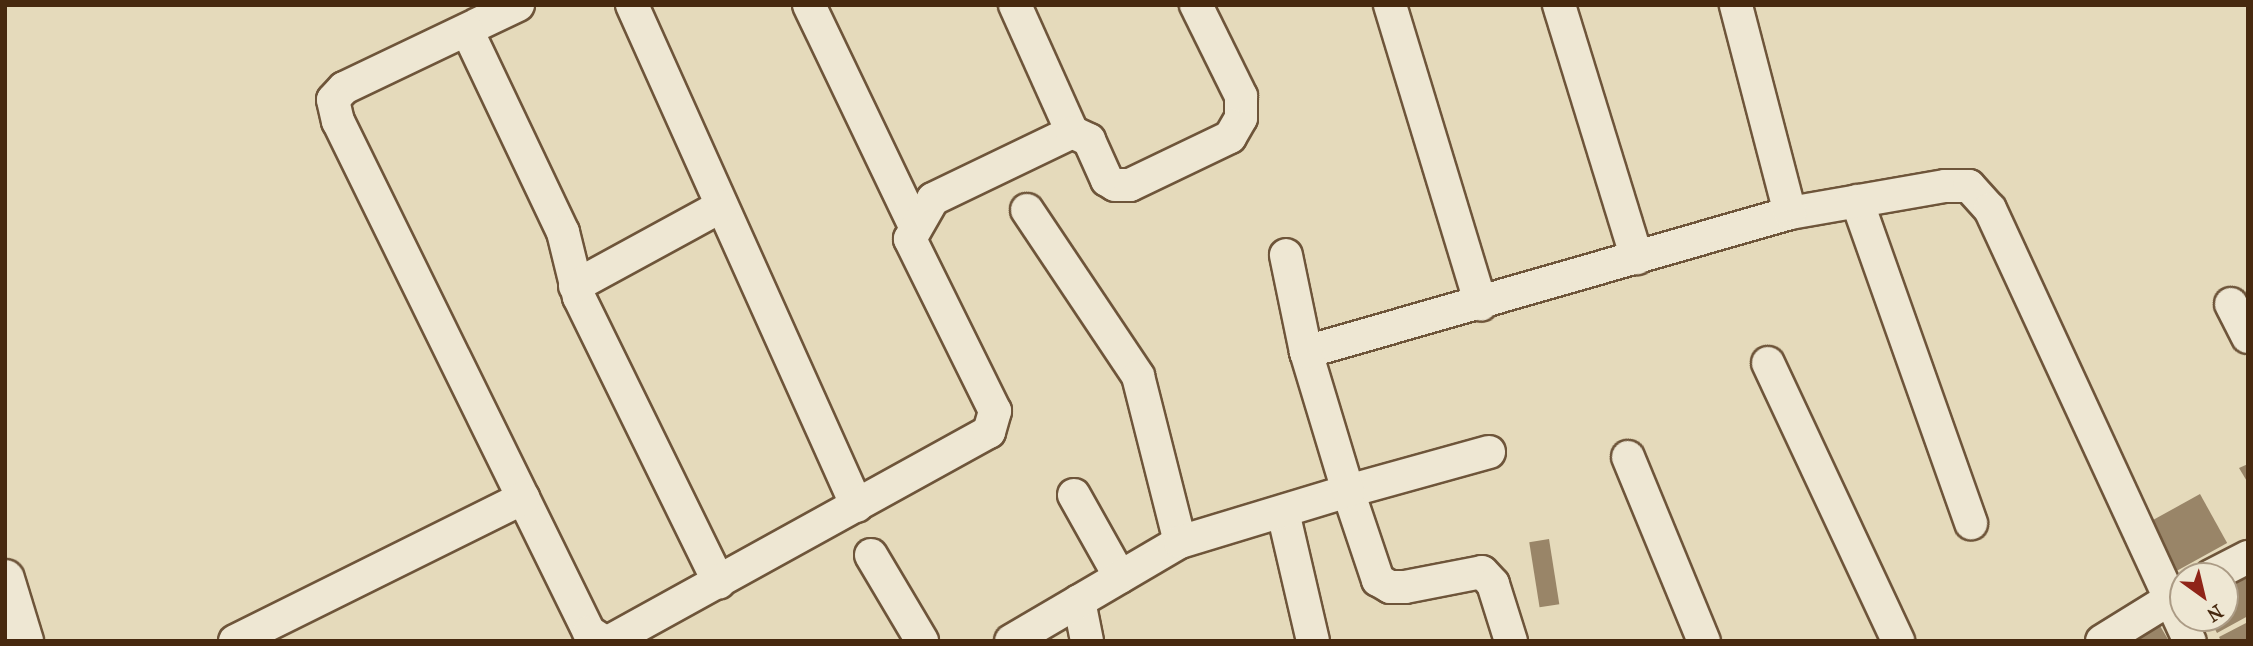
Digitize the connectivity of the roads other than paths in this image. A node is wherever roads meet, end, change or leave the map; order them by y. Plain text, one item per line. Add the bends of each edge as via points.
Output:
1 (518, 5) edge
2 (632, 5) edge
3 (809, 5) edge
4 (1015, 5) edge
5 (1196, 5) edge
6 (1390, 5) edge
7 (1559, 5) edge
8 (1736, 5) edge
9 (467, 30) junction
10 (1072, 132) junction
11 (1857, 201) junction
12 (722, 206) junction
13 (1027, 210) dead end
14 (1790, 213) junction
15 (916, 228) junction
16 (1286, 255) dead end
17 (1637, 257) junction
18 (575, 286) junction
19 (2231, 304) dead end
20 (1480, 305) junction
21 (2248, 337) edge
22 (1306, 352) junction
23 (1768, 363) dead end
24 (1489, 452) dead end
25 (1628, 457) dead end
26 (1348, 491) junction
27 (1074, 495) dead end
28 (523, 498) junction
29 (857, 506) junction
30 (1283, 512) junction
31 (1971, 523) dead end
32 (1180, 542) junction
33 (871, 555) dead end
34 (1120, 577) junction
35 (5, 579) edge
36 (2169, 580) edge
37 (719, 583) junction
38 (2169, 598) edge
39 (1079, 601) junction
40 (24, 641) edge
41 (235, 641) edge
42 (603, 641) edge
43 (610, 641) edge
44 (922, 641) edge
45 (1011, 641) edge
46 (1087, 641) edge
47 (1313, 641) edge
48 (1511, 641) edge
49 (1704, 641) edge
50 (1898, 641) edge
51 (2102, 641) edge

1 - 9 street
2 - 12 street
3 - 15 street
4 - 10 street
5 - 10 street via 1241,96 1241,118 1230,137 1130,185 1115,185 1107,180 1089,140
6 - 20 street
7 - 17 street
8 - 14 street
9 - 18 street via 563,233
9 - 28 street via 344,88 333,100 338,121
10 - 15 street via 933,199
11 - 14 street
11 - 31 street
11 - 36 street via 1969,186 1990,209
12 - 18 street
12 - 29 street
13 - 32 street via 1138,376
14 - 17 street
15 - 29 street via 910,239 914,252 995,411 995,422 989,432
16 - 22 street
17 - 20 street
18 - 37 street
19 - 21 street
20 - 22 street
22 - 26 street
23 - 50 street
24 - 26 street
25 - 49 street
26 - 30 street
26 - 48 street via 1378,580 1390,587 1405,587 1482,572 1493,584
27 - 34 street
28 - 41 street
28 - 42 street via 589,632
29 - 37 street
30 - 32 street
30 - 47 street
32 - 34 street
33 - 44 street
34 - 39 street
35 - 40 street
37 - 43 street
38 - 51 street
39 - 45 street
39 - 46 street

